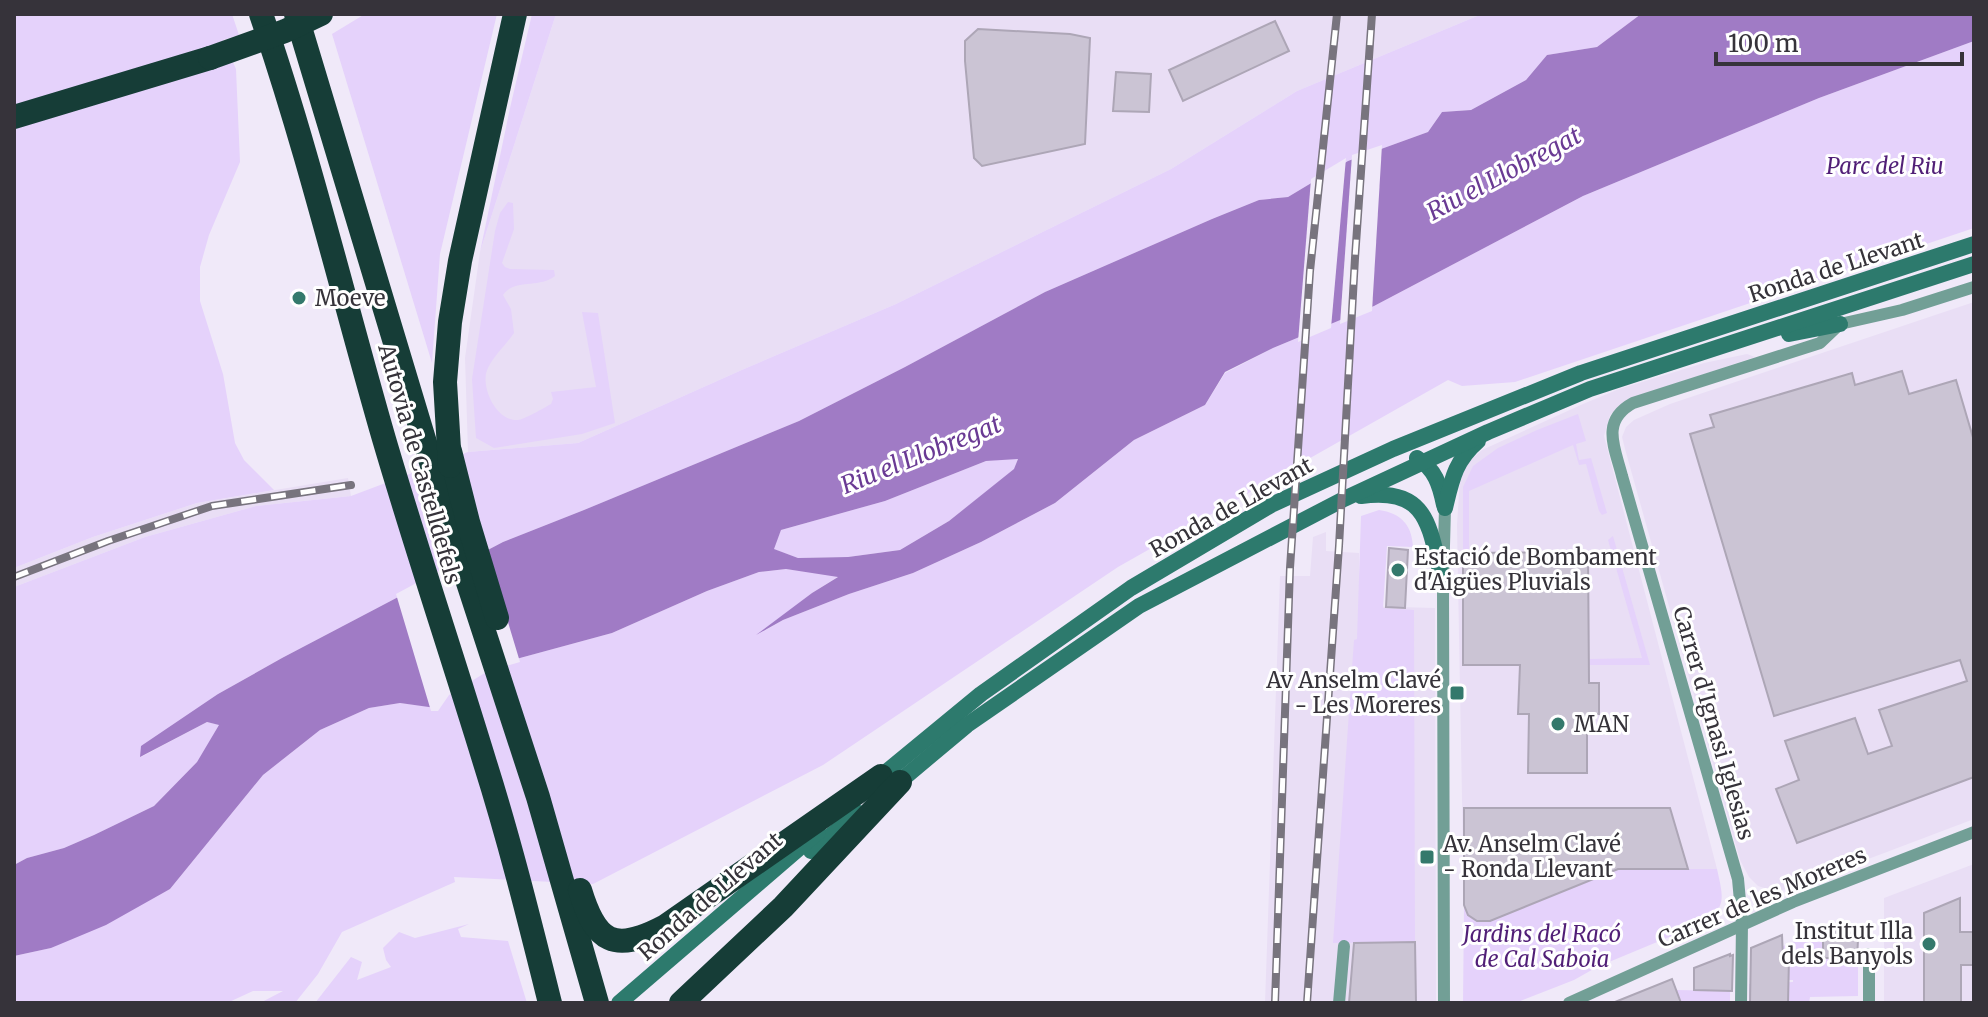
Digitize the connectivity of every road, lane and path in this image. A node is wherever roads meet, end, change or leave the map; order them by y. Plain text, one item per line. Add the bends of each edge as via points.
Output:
1 (261, 14) edge
2 (299, 14) edge
3 (321, 14) edge
4 (515, 14) edge
5 (14, 119) edge
6 (1974, 244) edge
7 (1974, 264) edge
8 (1974, 287) edge
9 (1840, 324) junction
10 (1724, 346) junction
11 (1488, 432) junction
12 (1393, 449) junction
13 (450, 451) junction
14 (1423, 462) junction
15 (1344, 499) junction
16 (1445, 508) junction
17 (458, 552) junction
18 (1443, 583) junction
19 (891, 779) junction
20 (1974, 832) edge
21 (579, 913) junction
22 (1742, 923) junction
23 (1344, 946) dead end
24 (1869, 954) dead end
25 (550, 1003) edge
26 (597, 1003) edge
27 (619, 1003) edge
28 (635, 1003) edge
29 (681, 1003) edge
30 (1339, 1003) edge
31 (1444, 1003) edge
32 (1569, 1003) edge
33 (1741, 1003) edge
34 (1869, 1003) edge

1 - 25 highway, Autovia de Castelldefels via 486,766
2 - 17 highway, Autovia de Castelldefels
3 - 5 highway, bridge via 210,58
4 - 13 highway via 450,322 445,382
6 - 12 main road, Ronda de Llevant via 1581,373
7 - 10 main road, Ronda de Llevant
8 - 9 street
9 - 10 main road
9 - 22 street, Carrer d'Ignasi Iglesias via 1820,343 1633,403 1616,419 1611,436 1738,879
10 - 11 main road, Ronda de Llevant via 1590,389
11 - 14 main road, Ronda de Llevant
11 - 16 main road via 1460,461
12 - 14 main road
12 - 19 main road, Ronda de Llevant via 1271,505 1131,588 981,694
13 - 17 highway
13 - 21 highway
14 - 15 main road, Ronda de Llevant
14 - 16 main road via 1438,481
15 - 18 main road via 1390,494 1415,505 1429,530
15 - 19 main road, Ronda de Llevant via 1139,606
16 - 18 street
17 - 21 highway, Autovia de Castelldefels
18 - 31 street
19 - 21 highway via 644,938 617,941
19 - 27 main road, Ronda de Llevant
19 - 28 main road, Ronda de Llevant
19 - 29 highway via 783,907
20 - 22 street, Carrer de les Moreres
21 - 26 highway
22 - 32 street, Carrer de les Moreres
22 - 33 street, Carrer d'Ignasi Iglesias
23 - 30 street
24 - 34 street

